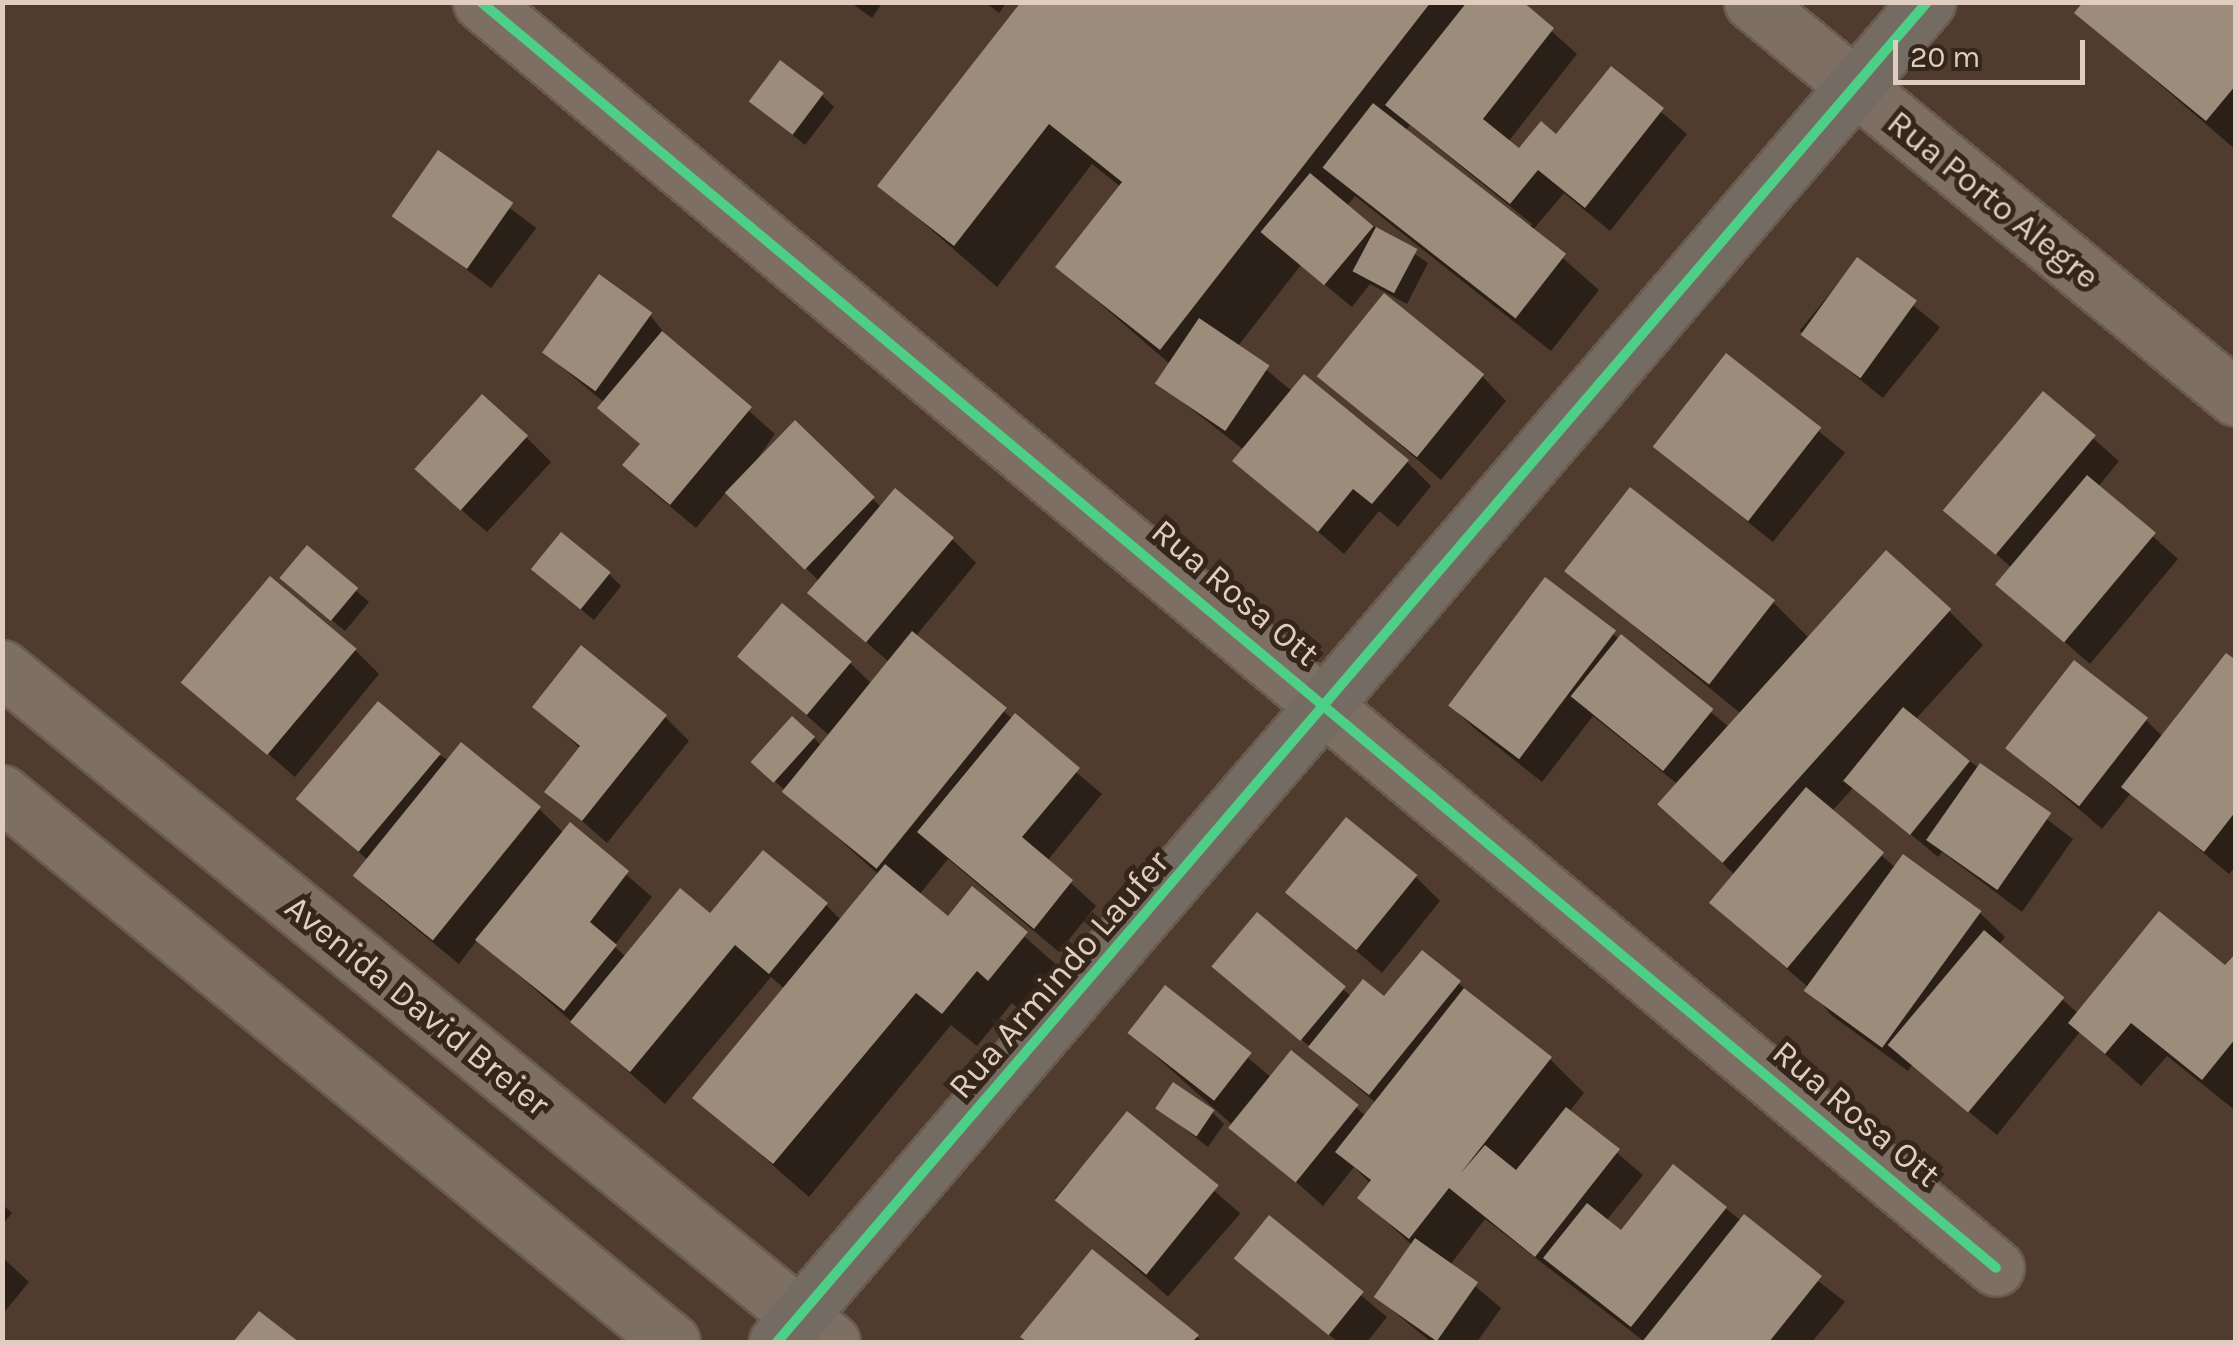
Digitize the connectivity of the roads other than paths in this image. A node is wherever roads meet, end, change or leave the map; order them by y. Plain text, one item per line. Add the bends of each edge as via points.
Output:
1 (481, 2) edge
2 (1752, 2) edge
3 (1927, 2) edge
4 (1858, 90) junction
5 (2236, 398) edge
6 (2, 668) edge
7 (1328, 706) junction
8 (2, 793) edge
9 (1996, 1268) dead end
10 (803, 1334) edge
11 (672, 1342) edge

1 - 7 street, Rua Rosa Ott
2 - 4 street, Rua Porto Alegre
3 - 4 street, Rua Armindo Laufer
4 - 5 street, Rua Porto Alegre
4 - 7 street, Rua Armindo Laufer
6 - 10 street, Avenida David Breier
7 - 9 street, Rua Rosa Ott
7 - 10 street, Rua Armindo Laufer
8 - 11 street

